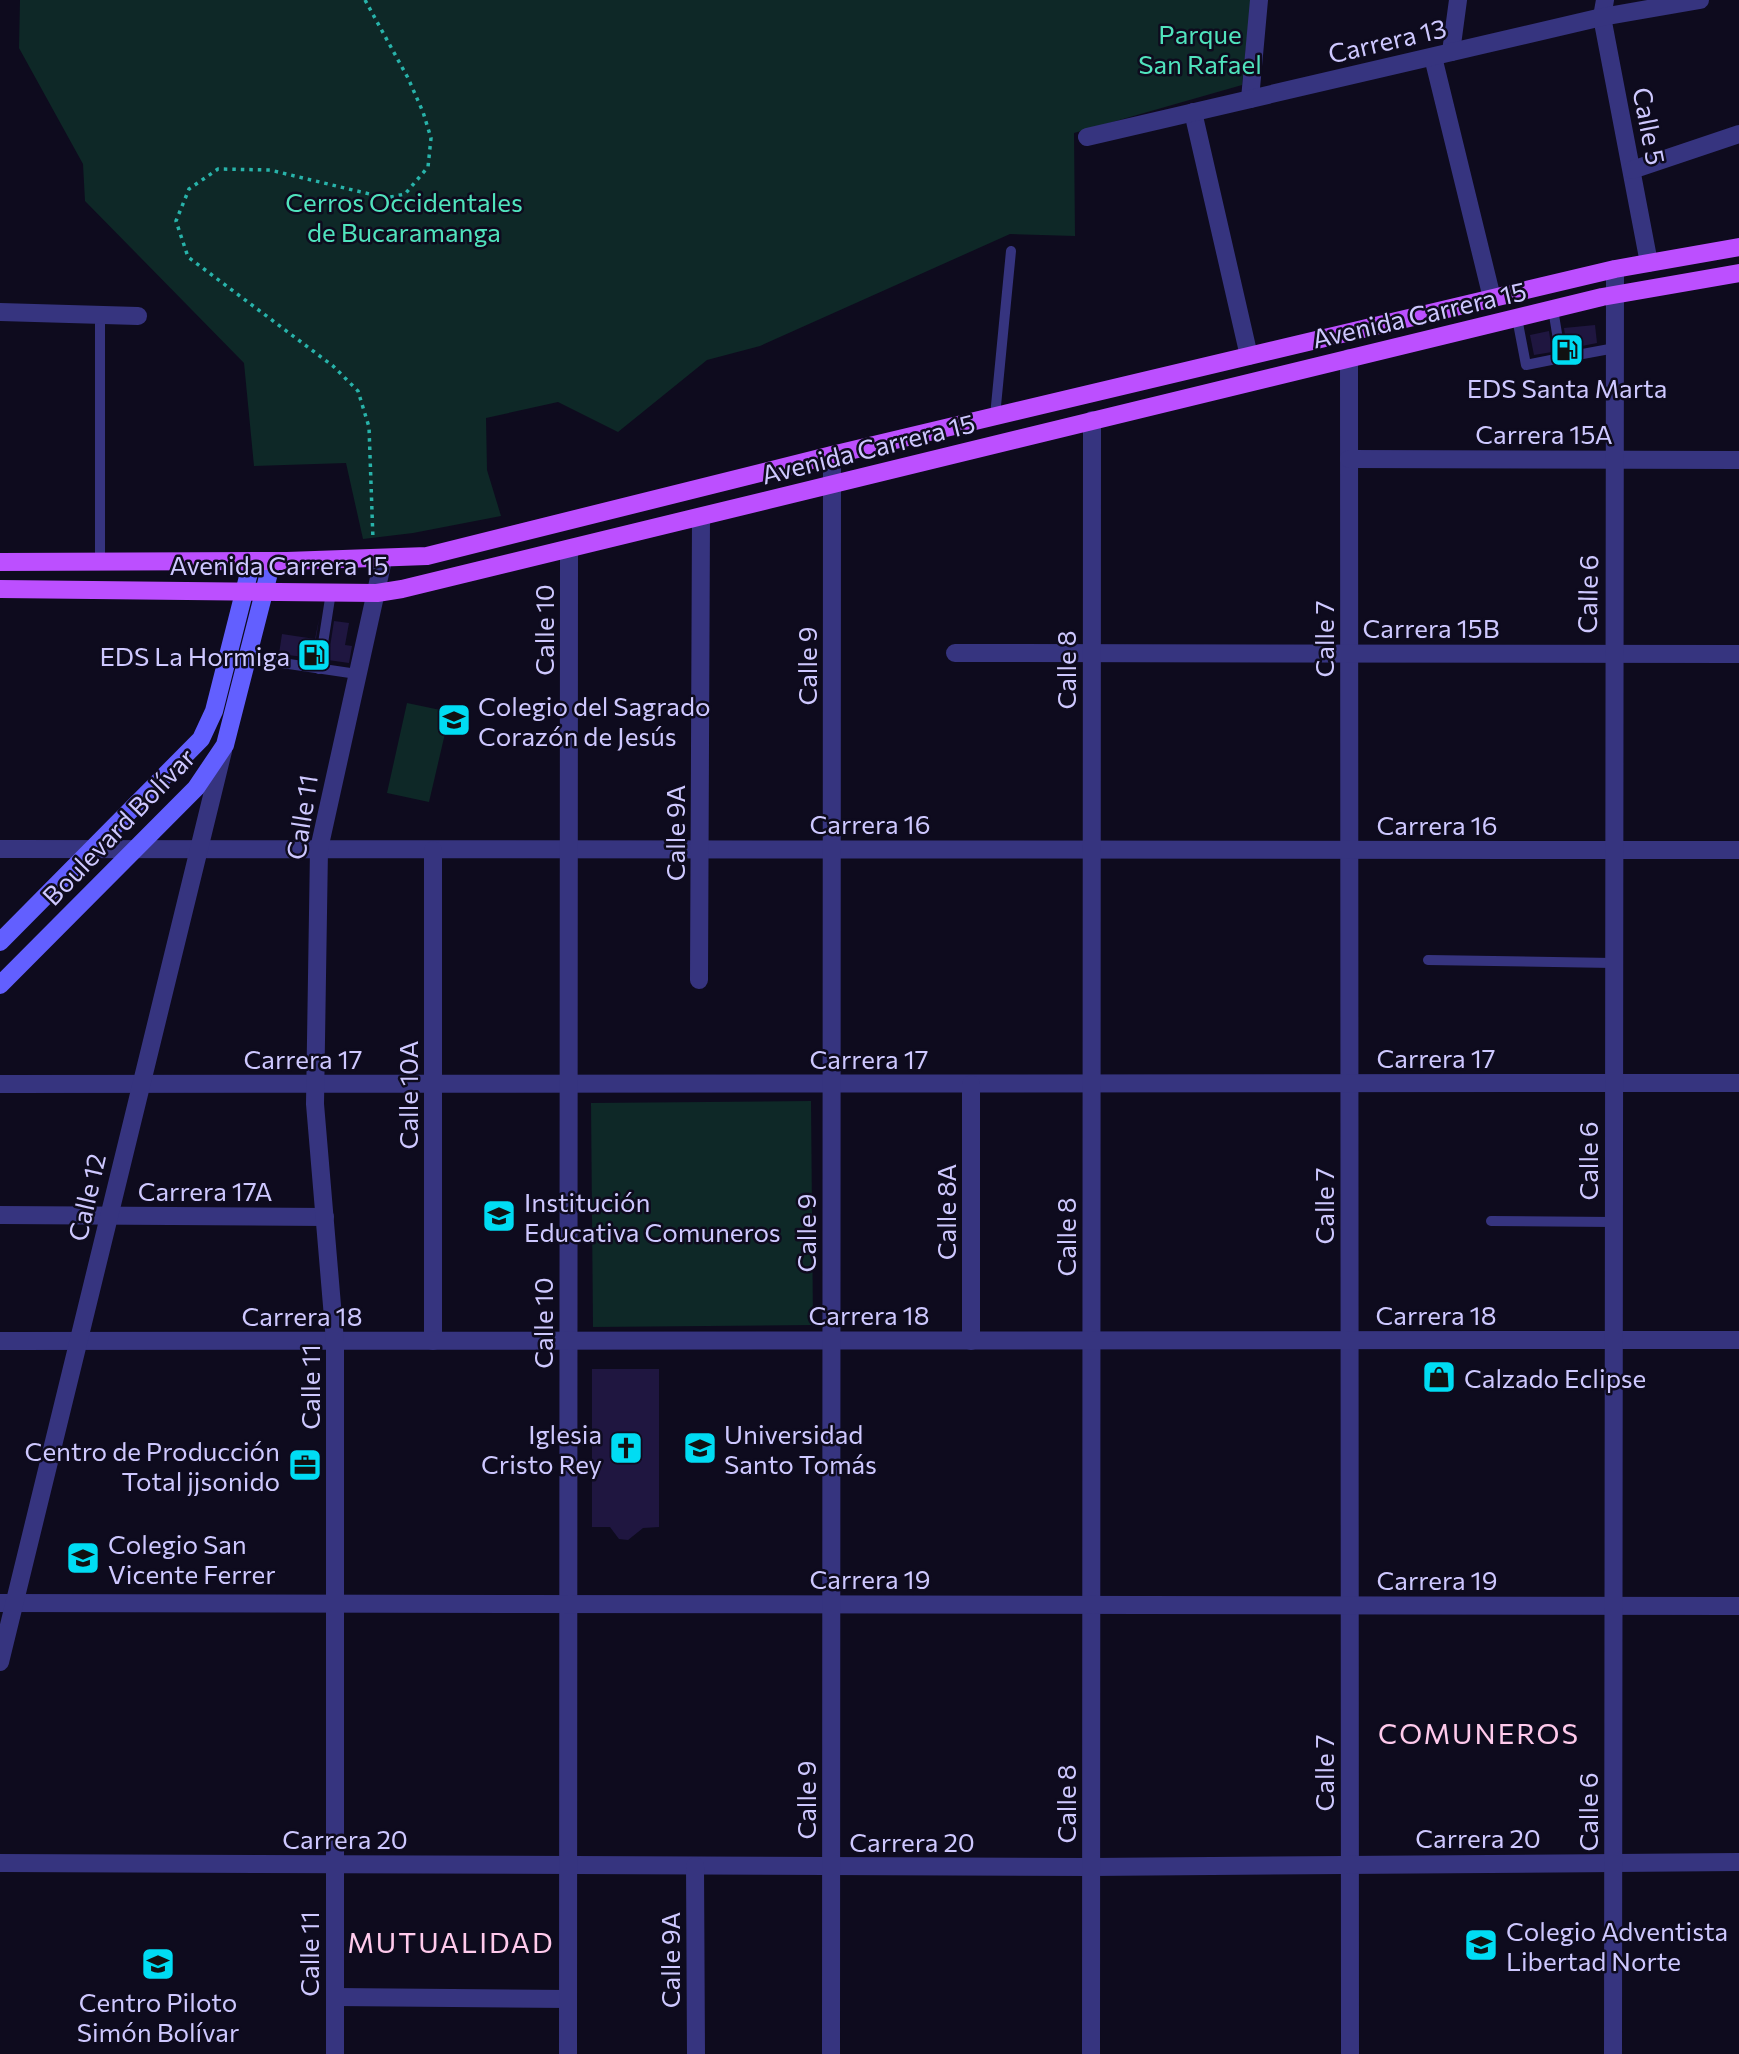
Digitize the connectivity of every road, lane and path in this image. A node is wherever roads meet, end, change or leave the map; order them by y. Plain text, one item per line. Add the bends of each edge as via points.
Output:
1 (365, 0) edge
2 (1259, 0) edge
3 (1458, 0) edge
4 (1700, 0) edge
5 (1604, 9) edge
6 (1451, 52) junction
7 (1433, 57) junction
8 (1250, 99) junction
9 (1193, 112) junction
10 (1739, 134) edge
11 (1087, 137) dead end
12 (1632, 170) junction
13 (1739, 247) edge
14 (1011, 251) dead end
15 (1649, 263) junction
16 (1615, 269) junction
17 (1739, 272) edge
18 (1615, 294) junction
19 (1492, 298) junction
20 (1553, 309) junction
21 (0, 312) edge
22 (100, 315) junction
23 (138, 316) dead end
24 (1517, 318) junction
25 (1615, 348) junction
26 (1249, 356) junction
27 (1349, 358) junction
28 (1561, 358) junction
29 (995, 416) junction
30 (1092, 420) junction
31 (832, 455) junction
32 (1349, 459) junction
33 (1615, 459) junction
34 (1739, 460) edge
35 (832, 482) junction
36 (701, 517) junction
37 (569, 550) junction
38 (378, 560) junction
39 (100, 561) junction
40 (253, 561) junction
41 (272, 561) junction
42 (0, 562) edge
43 (0, 589) edge
44 (245, 591) junction
45 (265, 591) junction
46 (331, 592) junction
47 (377, 593) junction
48 (955, 653) dead end
49 (1092, 653) junction
50 (1349, 653) junction
51 (1613, 654) junction
52 (1739, 654) edge
53 (248, 658) junction
54 (319, 669) junction
55 (357, 674) junction
56 (225, 745) junction
57 (0, 849) edge
58 (93, 849) junction
59 (134, 849) junction
60 (198, 849) junction
61 (319, 849) junction
62 (700, 849) junction
63 (433, 850) junction
64 (569, 850) junction
65 (832, 850) junction
66 (1091, 850) junction
67 (1349, 850) junction
68 (1613, 850) junction
69 (1739, 850) edge
70 (0, 942) edge
71 (1428, 960) dead end
72 (1613, 963) junction
73 (699, 980) dead end
74 (0, 985) edge
75 (1613, 1083) junction
76 (1739, 1083) edge
77 (0, 1084) edge
78 (139, 1084) junction
79 (315, 1084) junction
80 (433, 1084) junction
81 (569, 1084) junction
82 (832, 1084) junction
83 (971, 1084) junction
84 (1092, 1084) junction
85 (1349, 1084) junction
86 (0, 1215) edge
87 (109, 1216) junction
88 (325, 1217) junction
89 (1491, 1221) dead end
90 (1613, 1222) junction
91 (971, 1340) junction
92 (1350, 1340) junction
93 (1613, 1340) junction
94 (1739, 1340) edge
95 (0, 1341) edge
96 (78, 1341) junction
97 (335, 1341) junction
98 (433, 1341) junction
99 (568, 1341) junction
100 (832, 1341) junction
101 (1091, 1341) junction
102 (7, 1603) edge
103 (335, 1603) junction
104 (568, 1604) junction
105 (831, 1604) junction
106 (1091, 1605) junction
107 (1350, 1605) junction
108 (1613, 1605) junction
109 (1739, 1606) edge
110 (0, 1662) edge
111 (1739, 1862) edge
112 (0, 1863) edge
113 (1613, 1863) junction
114 (1350, 1864) junction
115 (335, 1865) junction
116 (568, 1866) junction
117 (695, 1866) junction
118 (831, 1867) junction
119 (1091, 1867) junction
120 (335, 1997) junction
121 (568, 1999) junction
122 (335, 2054) edge
123 (568, 2054) edge
124 (696, 2054) edge
125 (831, 2054) edge
126 (1091, 2054) edge
127 (1350, 2054) edge
128 (1613, 2054) edge

1 - 38 path via 408,78 431,138 428,167 413,185 405,194 386,198 270,170 218,169 189,189 176,221 188,257 333,366 358,391 369,427
2 - 8 street
3 - 6 street
4 - 5 street, Carrera 13
5 - 6 street, Carrera 13
5 - 12 street, Calle 5
6 - 7 street, Carrera 13
7 - 8 street, Carrera 13
7 - 19 street
8 - 9 street, Carrera 13
9 - 11 street, Carrera 13
9 - 26 street
10 - 12 street
12 - 15 street, Calle 5
13 - 15 main road, Avenida Carrera 15
14 - 29 lane
15 - 16 main road, Avenida Carrera 15
16 - 18 street, Calle 6
16 - 19 main road, Avenida Carrera 15
17 - 18 main road, Avenida Carrera 15
18 - 20 main road, Avenida Carrera 15
18 - 25 street, Calle 6
19 - 26 main road, Avenida Carrera 15
20 - 24 main road, Avenida Carrera 15
20 - 28 lane
21 - 22 street
22 - 23 street
22 - 39 lane
24 - 27 main road, Avenida Carrera 15
24 - 28 lane via 1526,365
25 - 28 lane
25 - 33 street, Calle 6
26 - 29 main road, Avenida Carrera 15
27 - 30 main road, Avenida Carrera 15
27 - 32 street, Calle 7
29 - 31 main road, Avenida Carrera 15
30 - 35 main road, Avenida Carrera 15
30 - 49 street, Calle 8
31 - 35 street, Calle 9
31 - 38 main road, Avenida Carrera 15 via 478,545
32 - 33 street, Carrera 15A
32 - 50 street, Calle 7
33 - 34 street, Carrera 15A
33 - 51 street, Calle 6
35 - 36 main road, Avenida Carrera 15
35 - 65 street, Calle 9
36 - 37 main road, Avenida Carrera 15
36 - 62 street, Calle 9A
37 - 47 main road, Avenida Carrera 15
37 - 64 street, Calle 10
38 - 41 main road, Avenida Carrera 15
38 - 47 street, Calle 11
39 - 40 main road, Avenida Carrera 15
39 - 42 main road, Avenida Carrera 15
40 - 41 main road, Avenida Carrera 15
40 - 44 main road, Boulevard Bolívar
41 - 45 main road, Boulevard Bolívar
43 - 44 main road, Avenida Carrera 15
44 - 45 main road, Avenida Carrera 15
44 - 58 main road, Boulevard Bolívar via 214,711 201,739
45 - 46 main road, Avenida Carrera 15
45 - 53 main road, Boulevard Bolívar
46 - 47 main road, Avenida Carrera 15
46 - 54 lane
47 - 55 street, Calle 11
48 - 49 street, Carrera 15B
49 - 50 street, Carrera 15B
49 - 66 street, Calle 8
50 - 51 street, Carrera 15B
50 - 67 street, Calle 7
51 - 52 street, Carrera 15B
51 - 68 street, Calle 6
53 - 54 lane
53 - 56 main road, Boulevard Bolívar
54 - 55 lane
55 - 61 street, Calle 11
56 - 59 main road, Boulevard Bolívar via 196,788
56 - 60 street, Calle 12
57 - 58 street, Carrera 16
58 - 59 street, Carrera 16
58 - 70 main road, Boulevard Bolívar
59 - 60 street, Carrera 16
59 - 74 main road, Boulevard Bolívar
60 - 61 street, Carrera 16
60 - 78 street, Calle 12
61 - 63 street, Carrera 16
61 - 79 street, Calle 11
62 - 64 street, Carrera 16
62 - 65 street, Carrera 16
62 - 73 street, Calle 9A
63 - 64 street, Carrera 16
63 - 80 street, Calle 10A
64 - 81 street, Calle 10
65 - 66 street, Carrera 16
65 - 82 street, Calle 9
66 - 67 street, Carrera 16
66 - 84 street, Calle 8
67 - 68 street, Carrera 16
67 - 85 street, Calle 7
68 - 69 street, Carrera 16
68 - 72 street, Calle 6
71 - 72 lane
72 - 75 street, Calle 6
75 - 76 street, Carrera 17
75 - 85 street, Carrera 17
75 - 90 street, Calle 6
77 - 78 street, Carrera 17
78 - 79 street, Carrera 17
78 - 87 street, Calle 12
79 - 80 street, Carrera 17
79 - 88 street, Calle 11
80 - 81 street, Carrera 17
80 - 98 street, Calle 10A
81 - 82 street, Carrera 17
81 - 99 street, Calle 10
82 - 83 street, Carrera 17
82 - 100 street, Calle 9
83 - 84 street, Carrera 17
83 - 91 street, Calle 8A
84 - 85 street, Carrera 17
84 - 101 street, Calle 8
85 - 92 street, Calle 7
86 - 87 street, Carrera 17A
87 - 88 street, Carrera 17A
87 - 96 street, Calle 12
88 - 97 street, Calle 11
89 - 90 lane
90 - 93 street, Calle 6
91 - 100 street, Carrera 18
91 - 101 street, Carrera 18
92 - 93 street, Carrera 18
92 - 101 street, Carrera 18
92 - 107 street, Calle 7
93 - 94 street, Carrera 18
93 - 108 street, Calle 6
95 - 96 street, Carrera 18
96 - 97 street, Carrera 18
96 - 102 street, Calle 12
97 - 98 street, Carrera 18
97 - 103 street, Calle 11
98 - 99 street, Carrera 18
99 - 100 street, Carrera 18
99 - 104 street, Calle 10
100 - 105 street, Calle 9
101 - 106 street, Calle 8
102 - 103 street, Carrera 19
102 - 110 street, Calle 12
103 - 104 street, Carrera 19
103 - 115 street, Calle 11
104 - 105 street, Carrera 19
104 - 116 street, Calle 10
105 - 106 street, Carrera 19
105 - 118 street, Calle 9
106 - 107 street, Carrera 19
106 - 119 street, Calle 8
107 - 108 street, Carrera 19
107 - 114 street, Calle 7
108 - 109 street, Carrera 19
108 - 113 street, Calle 6
111 - 113 street, Carrera 20
112 - 115 street, Carrera 20
113 - 114 street, Carrera 20
113 - 128 street, Calle 6
114 - 119 street, Carrera 20
114 - 127 street, Calle 7
115 - 116 street, Carrera 20
115 - 120 street, Calle 11
116 - 117 street, Carrera 20
116 - 121 street, Calle 10
117 - 118 street, Carrera 20
117 - 124 street, Calle 9A
118 - 119 street, Carrera 20
118 - 125 street, Calle 9
119 - 126 street, Calle 8
120 - 121 street
120 - 122 street, Calle 11
121 - 123 street, Calle 10

